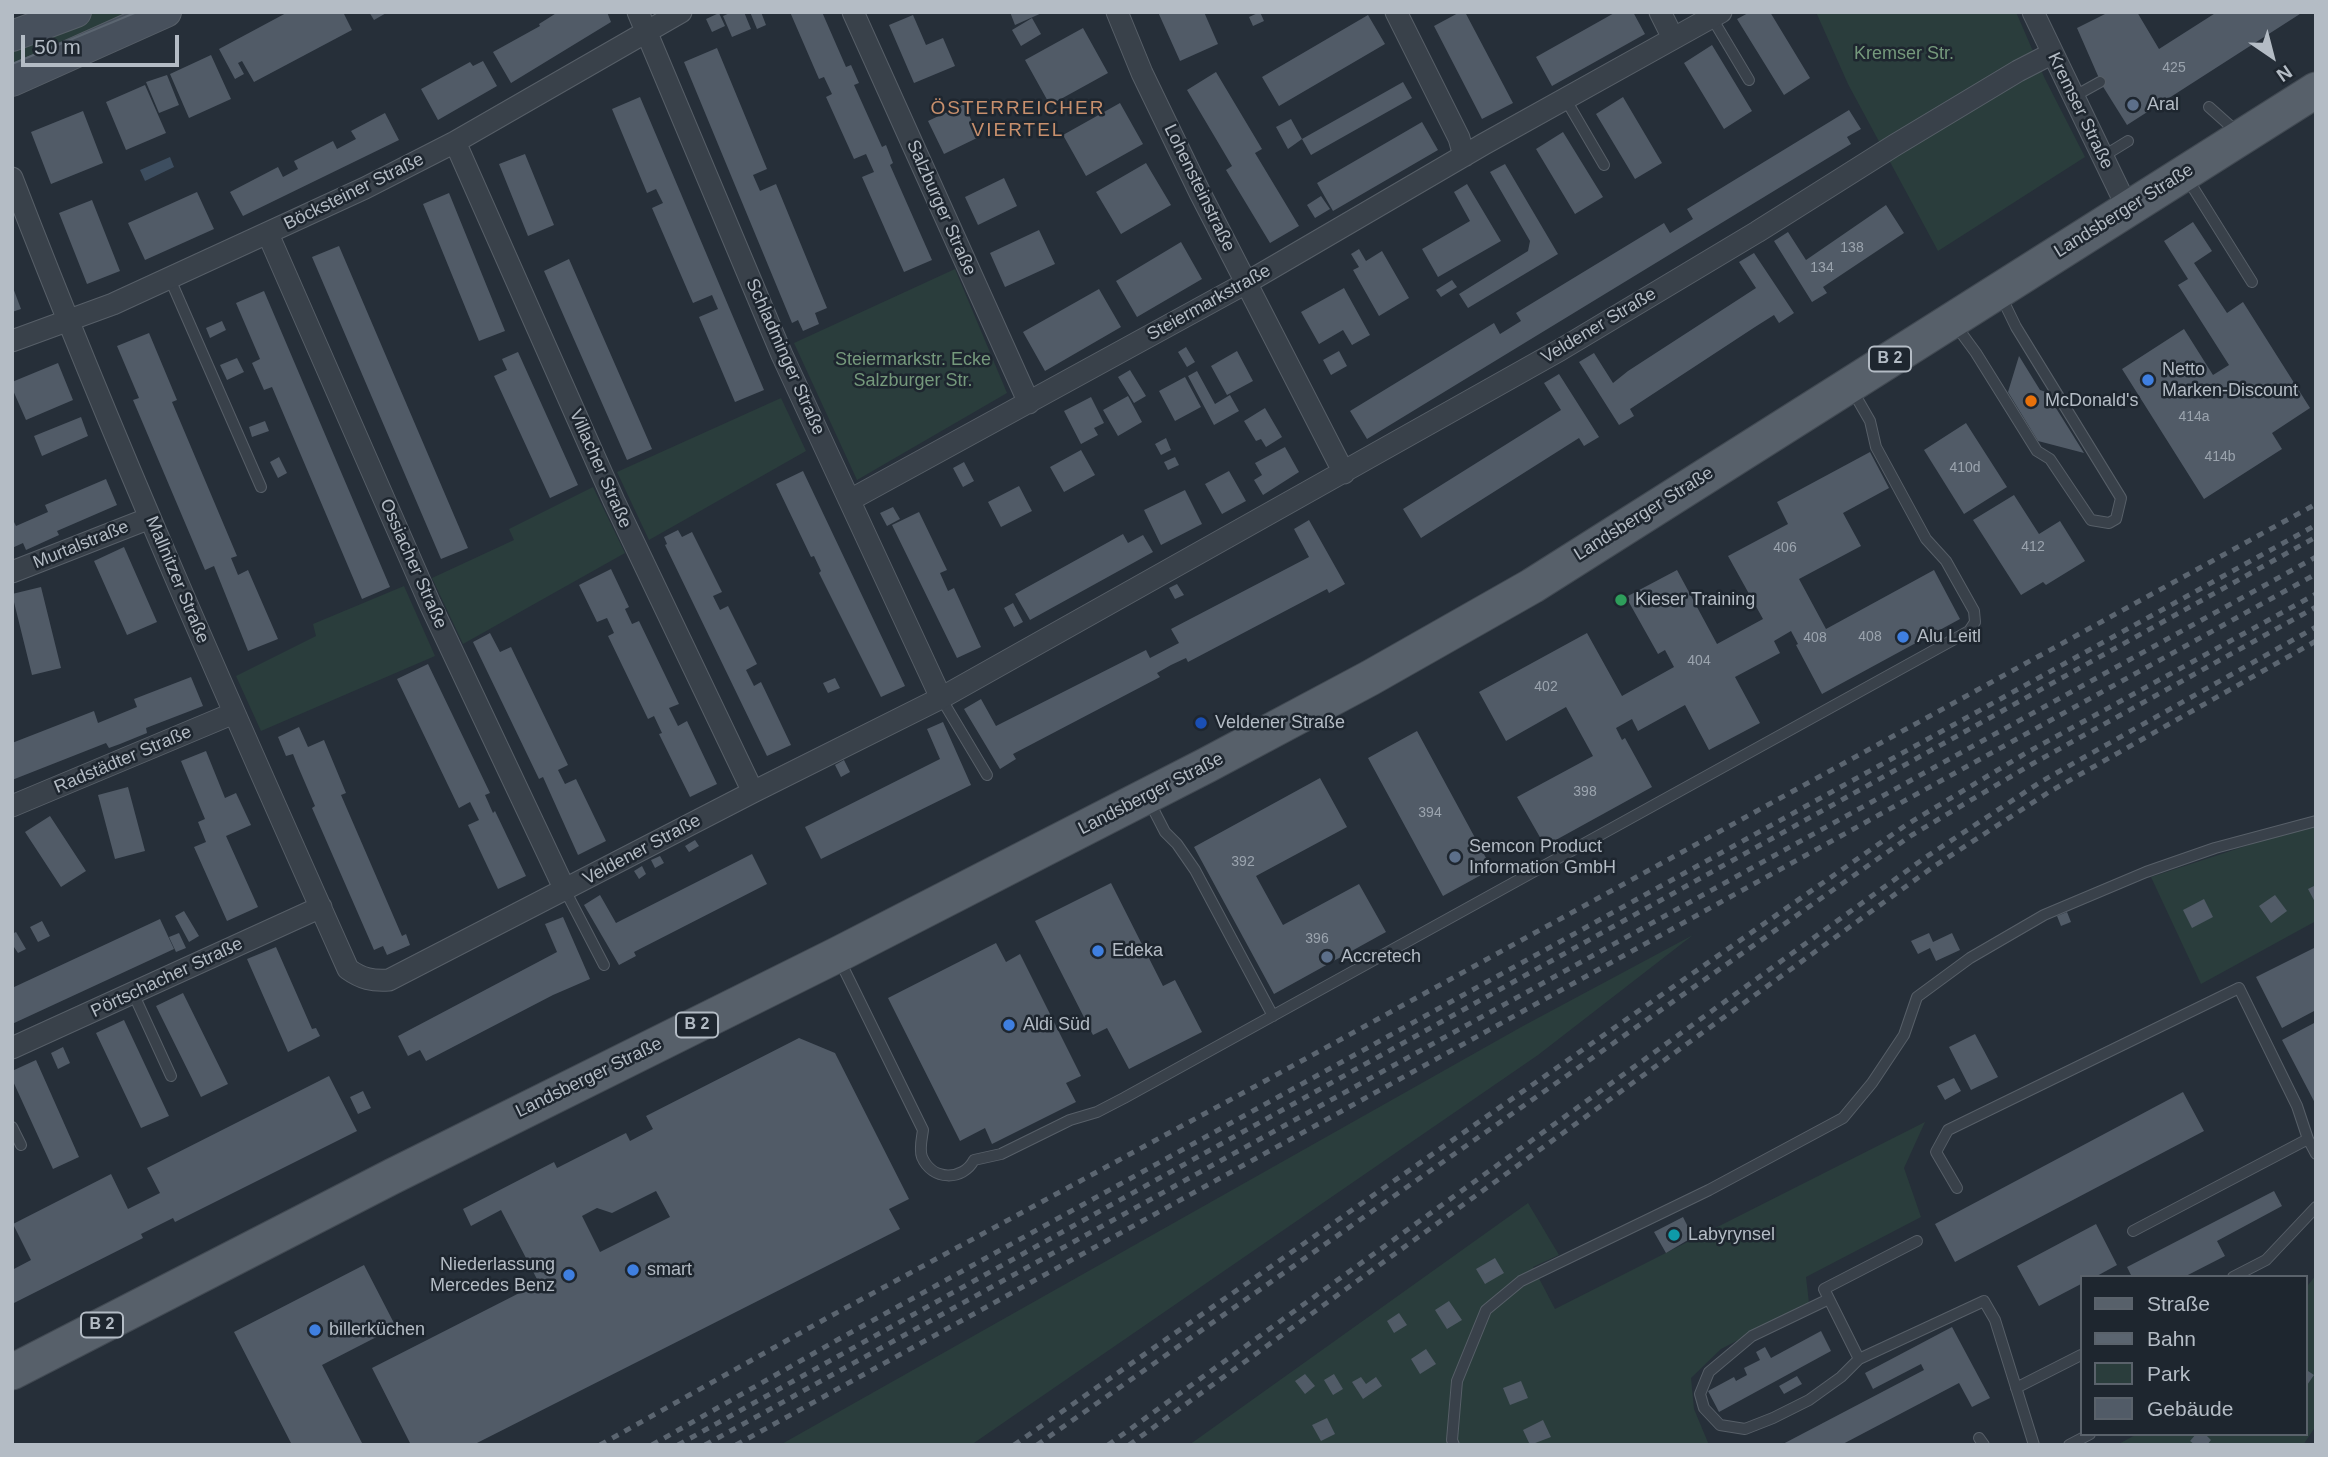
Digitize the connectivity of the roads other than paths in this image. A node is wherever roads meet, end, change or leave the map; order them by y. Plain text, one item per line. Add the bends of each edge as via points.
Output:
1 (76, 12) edge
2 (166, 12) edge
3 (681, 12) edge
4 (853, 12) edge
5 (1117, 12) edge
6 (1396, 12) edge
7 (1660, 12) edge
8 (2033, 12) edge
9 (1717, 15) edge
10 (642, 22) edge
11 (12, 36) edge
12 (1673, 38) junction
13 (2052, 54) junction
14 (1749, 80) dead end
15 (12, 81) edge
16 (2101, 82) dead end
17 (2316, 90) edge
18 (2073, 97) junction
19 (1566, 100) junction
20 (2209, 107) dead end
21 (2242, 137) junction
22 (2128, 141) dead end
23 (455, 142) junction
24 (1464, 156) junction
25 (2102, 157) junction
26 (1604, 165) dead end
27 (2184, 173) junction
28 (12, 178) edge
29 (2128, 209) junction
30 (268, 234) junction
31 (170, 279) junction
32 (2252, 282) dead end
33 (1246, 283) junction
34 (1998, 291) junction
35 (67, 321) junction
36 (1952, 321) junction
37 (12, 341) edge
38 (1849, 385) junction
39 (1029, 403) junction
40 (1344, 473) junction
41 (261, 487) dead end
42 (850, 500) junction
43 (150, 518) junction
44 (12, 572) edge
45 (942, 698) junction
46 (234, 713) junction
47 (987, 775) dead end
48 (753, 792) junction
49 (1146, 796) junction
50 (12, 806) edge
51 (2316, 821) edge
52 (565, 890) junction
53 (321, 907) junction
54 (837, 955) junction
55 (604, 965) dead end
56 (357, 975) joint
57 (132, 993) junction
58 (1273, 1016) junction
59 (12, 1048) edge
60 (171, 1076) dead end
61 (12, 1127) edge
62 (2308, 1139) junction
63 (21, 1146) dead end
64 (2316, 1154) edge
65 (1957, 1188) dead end
66 (2316, 1207) edge
67 (2133, 1231) dead end
68 (1917, 1241) dead end
69 (2248, 1273) edge
70 (1829, 1298) junction
71 (2080, 1356) edge
72 (1859, 1359) junction
73 (12, 1372) edge
74 (2016, 1388) junction
75 (2086, 1436) edge
76 (1454, 1445) edge
77 (2034, 1445) edge
78 (2069, 1445) edge

1 - 11 main road
2 - 15 main road
3 - 10 street, Böcksteiner Straße
4 - 39 street, Salzburger Straße
5 - 33 street, Lohensteinstraße
6 - 24 street
7 - 12 street
8 - 13 street, Kremser Straße
9 - 12 street, Steiermarkstraße
9 - 14 lane, Steiermarkstraße
10 - 23 street, Böcksteiner Straße
10 - 42 street, Schladminger Straße via 782,355
12 - 19 street, Steiermarkstraße
13 - 18 street, Kremser Straße
13 - 40 street, Veldener Straße via 1560,350
16 - 18 lane
17 - 21 main road, Landsberger Straße / B 2
18 - 25 street, Kremser Straße
19 - 24 street, Steiermarkstraße
19 - 26 lane
20 - 21 lane
21 - 27 main road, Landsberger Straße / B 2
22 - 25 lane
23 - 30 street, Böcksteiner Straße
23 - 48 street, Villacher Straße via 614,501
24 - 33 street, Steiermarkstraße
25 - 29 street, Kremser Straße
27 - 29 main road, Landsberger Straße / B 2
27 - 32 lane
28 - 35 street, Mallnitzer Straße
29 - 34 main road, Landsberger Straße / B 2
30 - 31 street, Böcksteiner Straße
30 - 52 street, Ossiacher Straße via 430,604
31 - 35 street, Böcksteiner Straße
31 - 41 lane
33 - 39 street, Steiermarkstraße
33 - 40 street, Lohensteinstraße
34 - 36 main road, Landsberger Straße / B 2
34 - 36 lane via 2121,498 2116,519 2109,523 2091,520 2050,459 2037,451
35 - 37 street, Böcksteiner Straße
35 - 43 street, Mallnitzer Straße
36 - 38 main road, Landsberger Straße / B 2
38 - 49 main road, Landsberger Straße / B 2 via 1508,600
38 - 58 lane via 1870,421 1876,447 1926,539 1946,561 1974,611 1975,622 1969,631
39 - 42 street, Steiermarkstraße
40 - 45 street, Veldener Straße
42 - 45 street, Schladminger Straße
43 - 44 street, Murtalstraße
43 - 46 street, Mallnitzer Straße
45 - 47 lane
45 - 48 street, Veldener Straße
46 - 50 street, Radstädter Straße
46 - 53 street, Mallnitzer Straße
48 - 52 street, Veldener Straße
49 - 54 main road, Landsberger Straße / B 2
49 - 58 lane via 1165,832 1195,870
51 - 76 lane via 2215,848 2043,915 1970,958 1917,997 1904,1035 1843,1118 1709,1190 1521,1281 1486,1310 1481,1322 1457,1381
52 - 55 lane
52 - 56 street, Veldener Straße via 389,980 365,980
53 - 56 street, Mallnitzer Straße via 348,968
53 - 57 street, Pörtschacher Straße
54 - 58 lane via 923,1129 923,1159 931,1169 948,1176 968,1170 974,1160 1001,1154 1097,1112
54 - 73 main road, Landsberger Straße / B 2
57 - 59 street, Pörtschacher Straße
57 - 60 lane
61 - 63 lane
62 - 64 lane
62 - 65 lane via 2297,1106 2239,988 1948,1130 1936,1152
62 - 67 lane
66 - 69 lane
68 - 70 lane via 1824,1289
70 - 72 lane
70 - 72 lane via 1752,1336 1709,1372 1700,1394 1704,1408 1720,1425 1745,1429 1809,1400
71 - 74 lane
72 - 74 lane via 1984,1301
74 - 77 lane
75 - 78 lane

